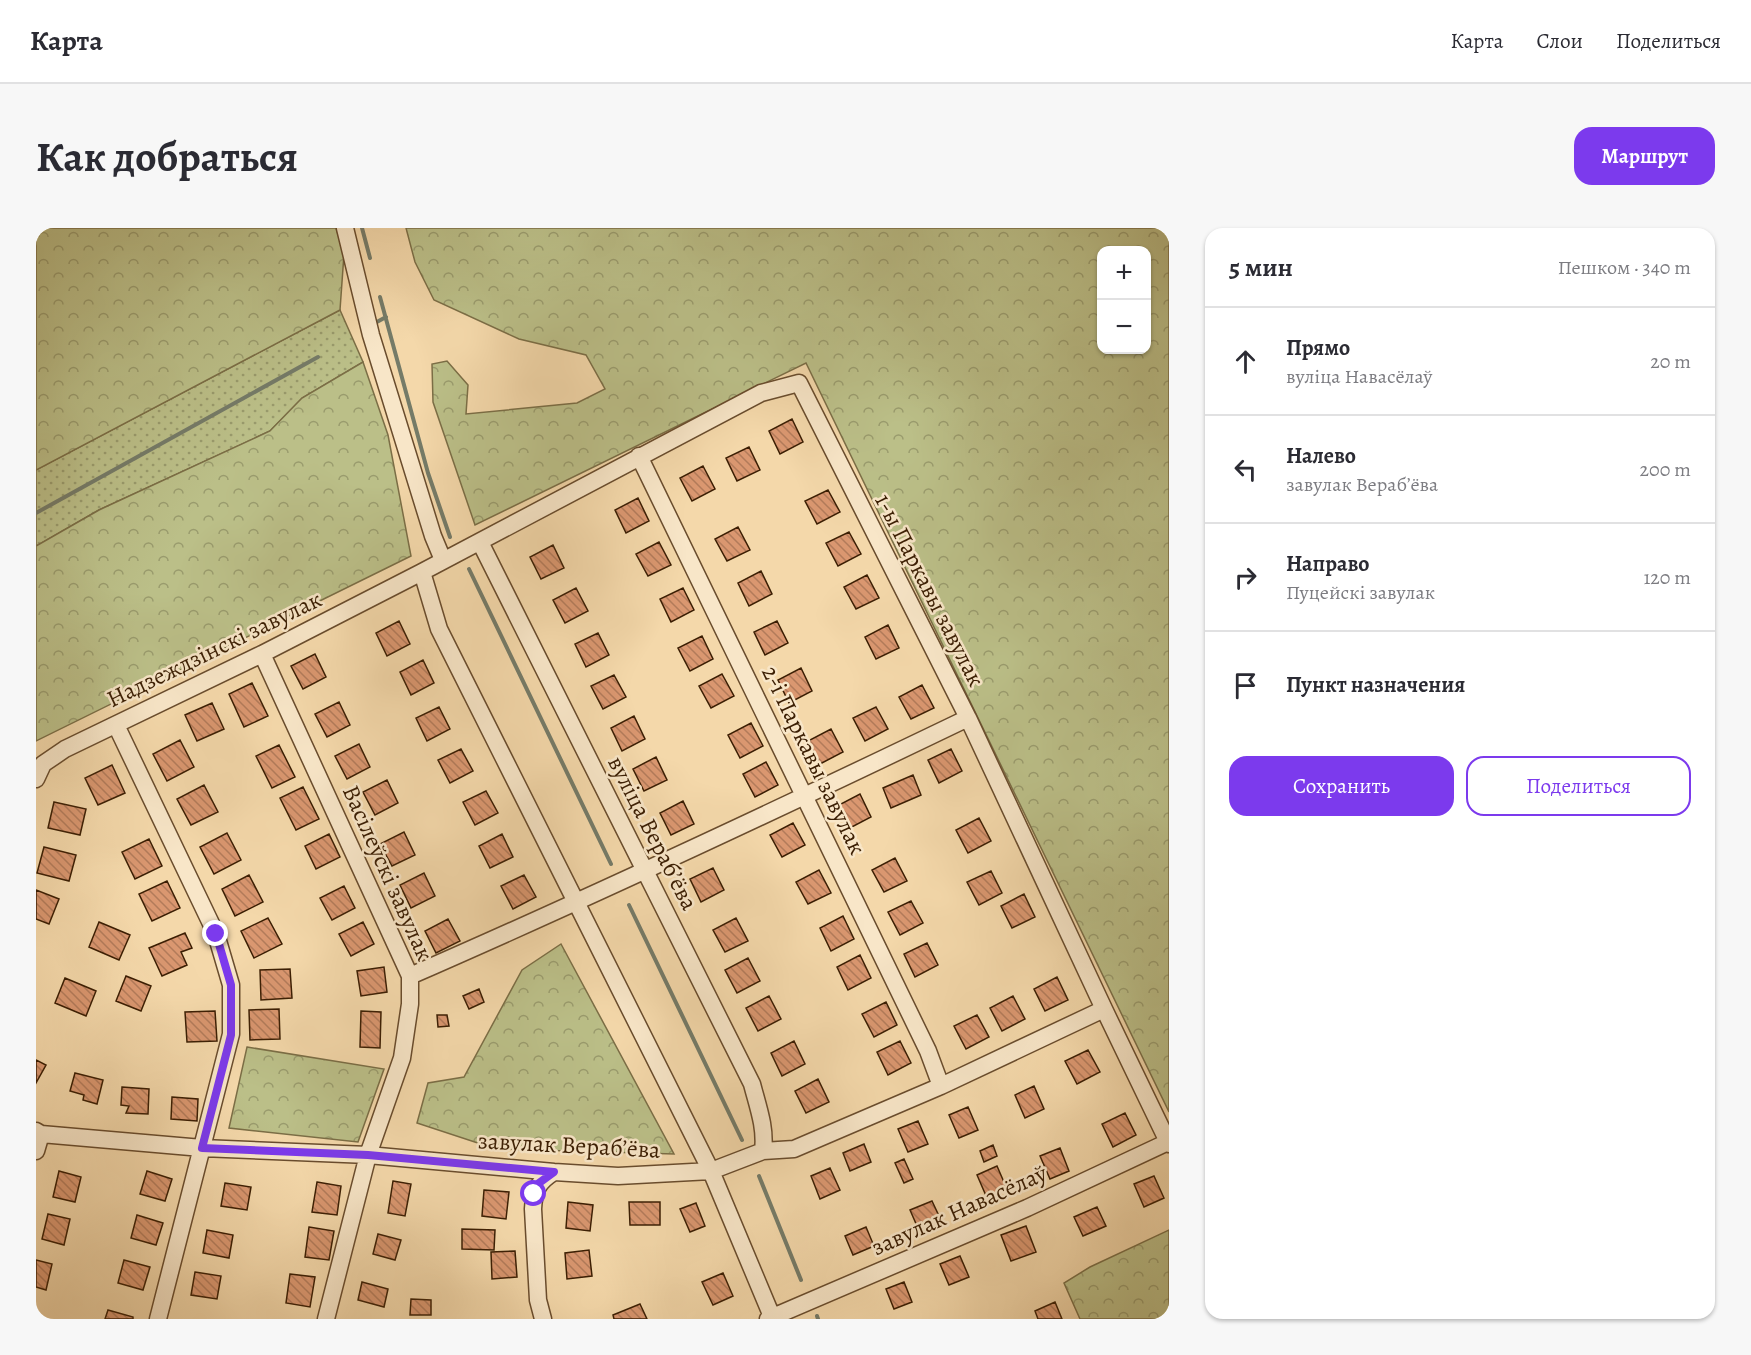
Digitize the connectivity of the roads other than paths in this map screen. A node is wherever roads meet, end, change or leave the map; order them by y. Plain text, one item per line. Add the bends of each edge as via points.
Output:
1 (345, 228) edge
2 (639, 456) junction
3 (480, 542) junction
4 (443, 560) junction
5 (422, 572) junction
6 (262, 654) junction
7 (968, 718) junction
8 (116, 725) junction
9 (36, 779) edge
10 (805, 797) junction
11 (645, 870) junction
12 (575, 903) junction
13 (410, 976) junction
14 (1104, 1009) junction
15 (941, 1086) junction
16 (38, 1132) edge
17 (1168, 1143) edge
18 (202, 1148) junction
19 (36, 1151) edge
20 (763, 1151) junction
21 (368, 1155) junction
22 (711, 1171) junction
23 (554, 1172) junction
24 (158, 1319) edge
25 (326, 1319) edge
26 (543, 1319) edge
27 (771, 1319) edge

1 - 4 street via 371,335
2 - 3 street, 1-ы Паркавы завулак
2 - 7 street, 1-ы Паркавы завулак via 761,393 799,383
2 - 10 street, 2-і Паркавы завулак
3 - 4 street, 1-ы Паркавы завулак
3 - 11 street, вуліца Верабʼёва
4 - 5 street, Надзеждзінскі завулак
5 - 6 street, Надзеждзінскі завулак
5 - 12 street via 439,629
6 - 8 street, Надзеждзінскі завулак
6 - 13 street, Васілеўскі завулак
7 - 10 street
7 - 14 street, 1-ы Паркавы завулак
8 - 9 street, Надзеждзінскі завулак via 65,749 44,764
8 - 18 street via 216,934 231,985 231,1035
10 - 11 street
10 - 15 street, 2-і Паркавы завулак via 928,1051
11 - 12 street
11 - 20 street, вуліца Верабʼёва via 752,1084 763,1124
12 - 13 street
12 - 22 street
13 - 21 street, Васілеўскі завулак via 402,1058
14 - 15 street, завулак Верабʼёва
14 - 17 street, 1-ы Паркавы завулак
15 - 20 street, завулак Верабʼёва via 794,1149
16 - 18 street, завулак Верабʼёва
16 - 19 street
17 - 27 street, завулак Навасёлаў via 1027,1209
18 - 21 street, завулак Верабʼёва
18 - 24 street
20 - 22 street, завулак Верабʼёва
21 - 23 street, завулак Верабʼёва
21 - 25 street, Васілеўскі завулак
22 - 23 street, завулак Верабʼёва via 618,1176
22 - 27 street
23 - 26 street via 539,1183 534,1194 538,1300

